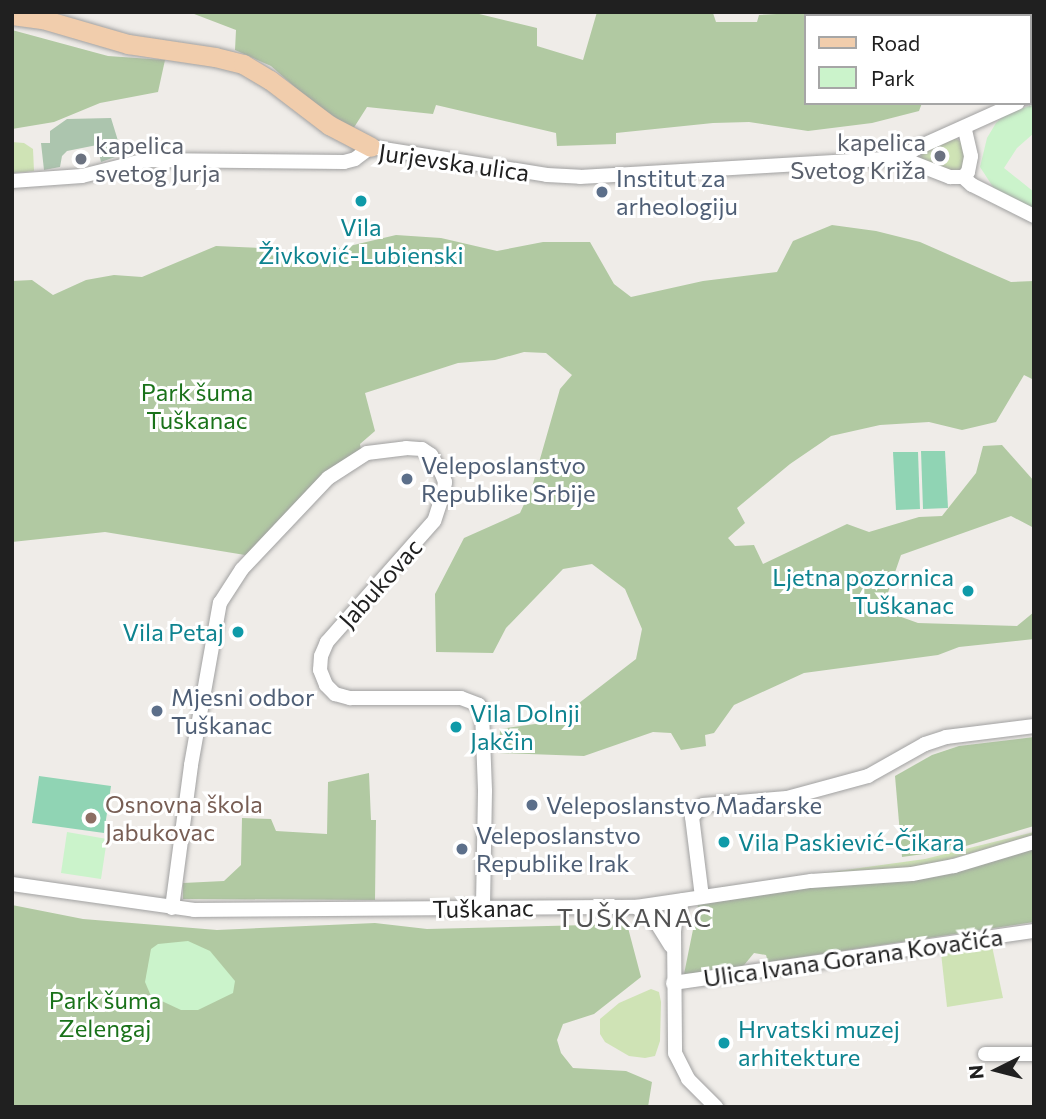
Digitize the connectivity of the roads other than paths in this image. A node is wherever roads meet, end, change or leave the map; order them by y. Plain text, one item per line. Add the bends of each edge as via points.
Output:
1 (12, 15) edge
2 (1013, 105) edge
3 (965, 129) junction
4 (372, 147) junction
5 (901, 158) junction
6 (963, 177) junction
7 (12, 181) edge
8 (1034, 216) edge
9 (1034, 726) edge
10 (1034, 842) edge
11 (12, 884) edge
12 (702, 897) junction
13 (683, 900) junction
14 (636, 907) junction
15 (172, 908) junction
16 (483, 909) junction
17 (1034, 931) edge
18 (673, 955) junction
19 (673, 983) junction
20 (985, 1054) dead end
21 (1034, 1054) edge
22 (716, 1107) edge

1 - 4 main road via 128,44 243,64 329,125
2 - 3 street
3 - 5 street
3 - 6 street via 971,156
4 - 5 street, Jurjevska ulica via 580,177
4 - 7 street, Jurjevska ulica via 344,162 146,160 82,176
5 - 6 street via 950,177
6 - 8 street via 972,186
9 - 12 street via 946,737 868,776 787,798 703,805 692,817
10 - 12 street, Tuškanac via 912,874 822,880
11 - 15 street, Tuškanac
12 - 13 street, Tuškanac
13 - 14 street, Tuškanac
13 - 18 street via 676,915
14 - 16 street, Tuškanac
14 - 18 street via 664,930
15 - 16 street, Tuškanac
15 - 16 street, Jabukovac via 220,603 242,569 328,478 367,453 406,448 422,449 441,471 445,482 434,520 327,642 320,670 335,694 350,698 461,698 479,705 485,791
17 - 19 street, Ulica Ivana Gorana Kovačića
18 - 19 street
19 - 22 street via 677,1061
20 - 21 street

